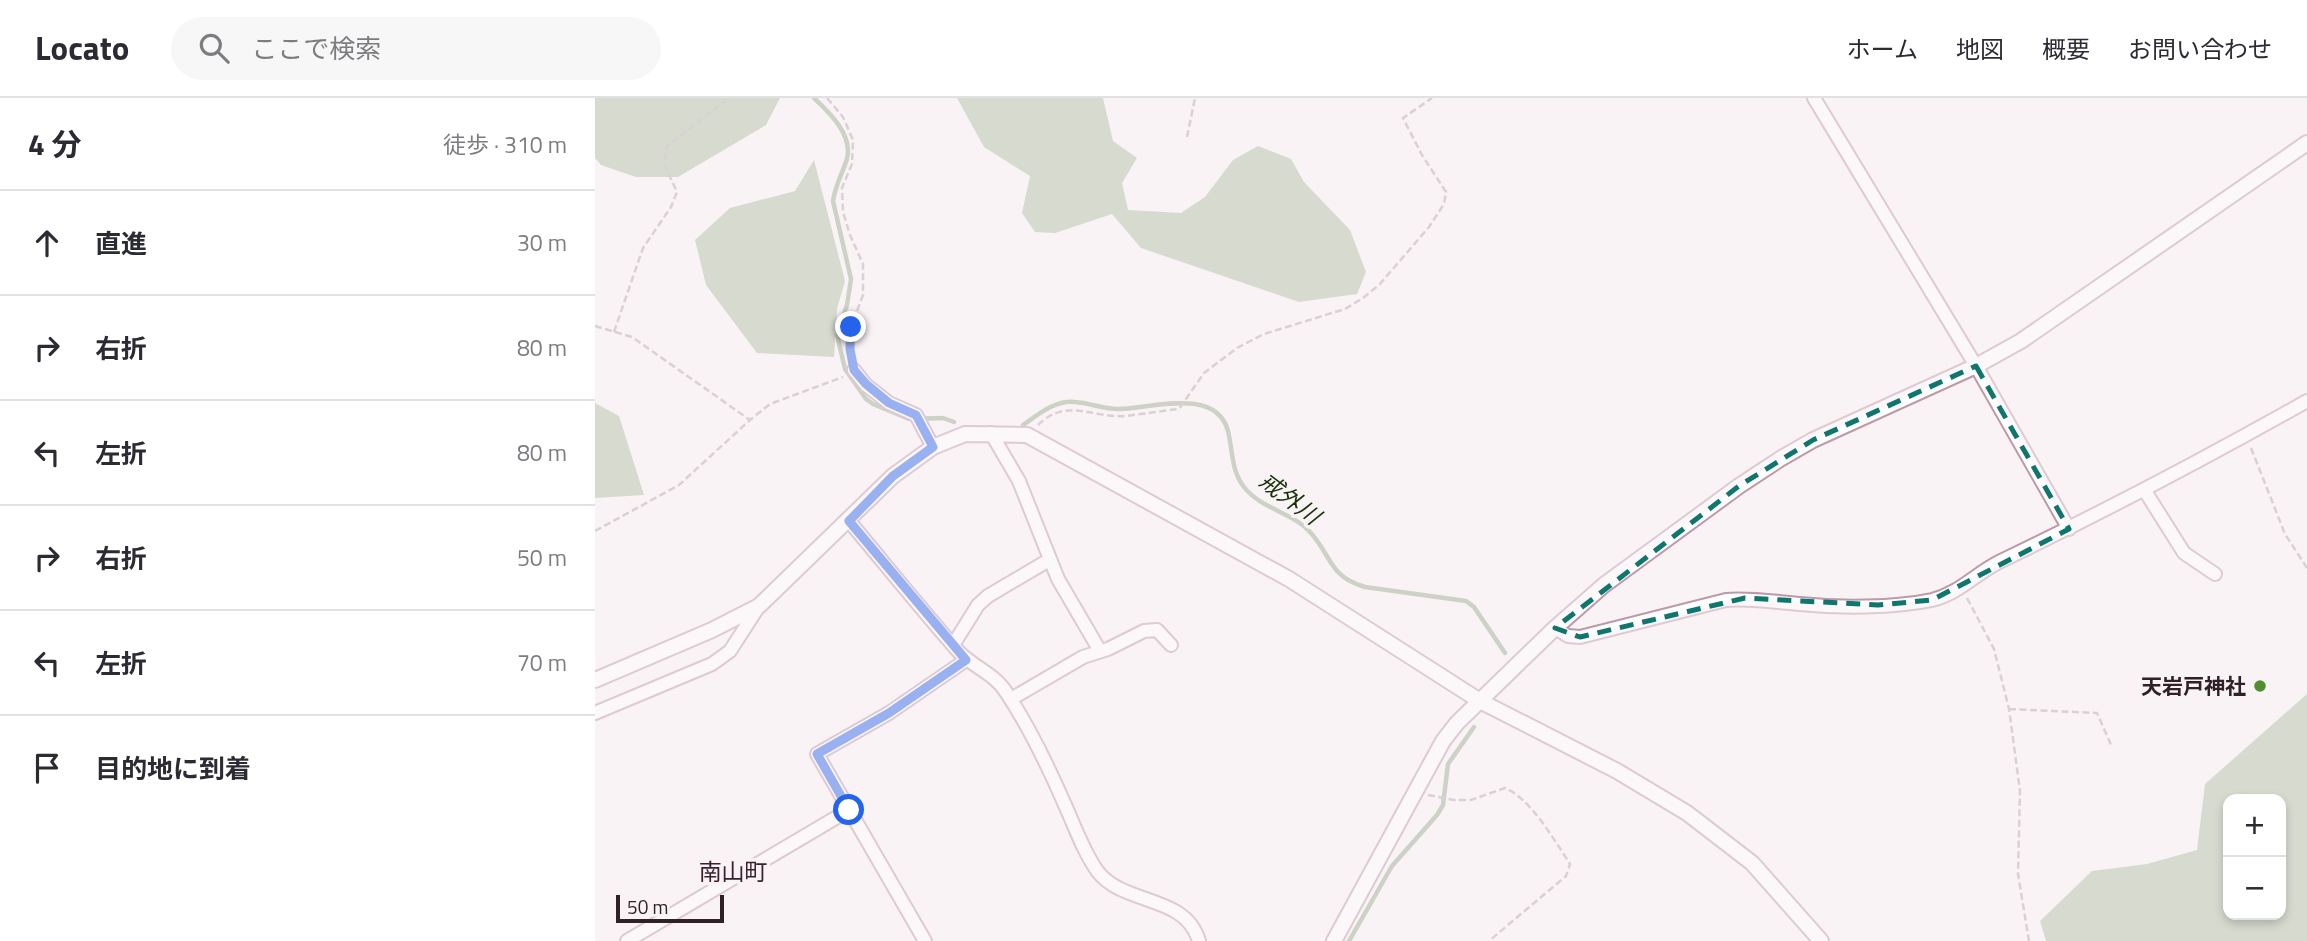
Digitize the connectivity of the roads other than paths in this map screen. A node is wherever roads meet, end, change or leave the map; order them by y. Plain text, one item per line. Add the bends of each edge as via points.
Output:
1 (1814, 98) edge
2 (2307, 143) edge
3 (1976, 366) junction
4 (854, 370) road end
5 (2307, 401) edge
6 (991, 433) junction
7 (933, 447) junction
8 (2145, 491) junction
9 (849, 521) junction
10 (2069, 529) junction
11 (1049, 560) junction
12 (2215, 574) dead end
13 (759, 606) junction
14 (1555, 628) junction
15 (953, 645) junction
16 (1171, 645) dead end
17 (1100, 651) junction
18 (966, 660) junction
19 (595, 680) edge
20 (1011, 699) junction
21 (1480, 701) junction
22 (595, 712) edge
23 (849, 810) junction
24 (627, 941) edge
25 (925, 941) edge
26 (1199, 941) edge
27 (1334, 941) edge
28 (1821, 941) edge

1 - 3 street
2 - 3 street via 2051,321
3 - 10 street
3 - 14 street via 1780,458 1604,585
4 - 7 street via 889,403 919,421
5 - 8 street
6 - 7 street via 965,434
6 - 11 street via 1019,481
6 - 21 street via 1027,435 1289,579
7 - 9 street via 893,476
8 - 10 street
8 - 12 street via 2184,553
9 - 13 street
9 - 15 street
10 - 14 street via 1997,562 1962,588 1932,600 1897,605 1803,604 1745,598 1580,637
11 - 15 street via 988,596
11 - 17 street
13 - 19 street
13 - 22 street via 730,651 712,664
14 - 21 street
15 - 18 street
16 - 17 street via 1151,629
17 - 20 street
18 - 20 street via 996,680
18 - 23 street via 889,713 817,754
20 - 26 street via 1097,870 1115,886 1188,919
21 - 27 street via 1443,741
21 - 28 street via 1687,813 1752,863
23 - 24 street
23 - 25 street

